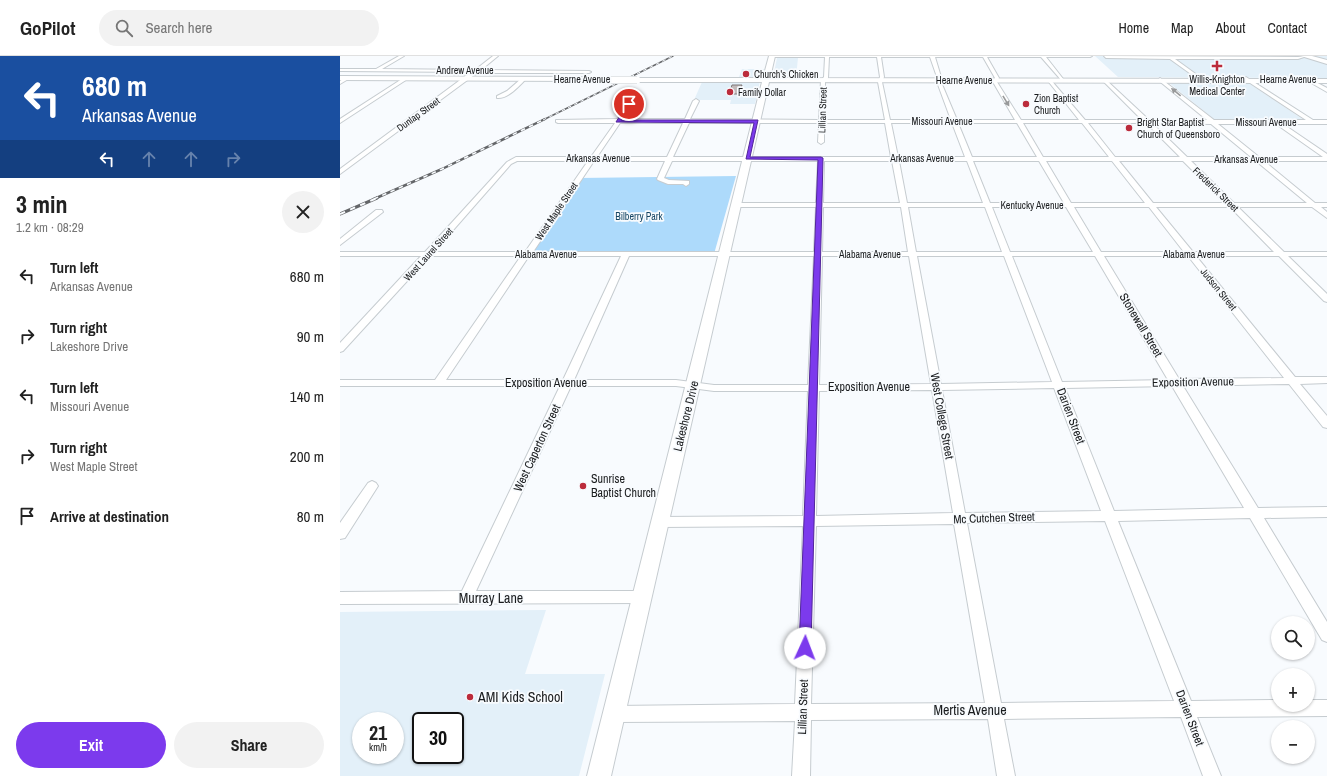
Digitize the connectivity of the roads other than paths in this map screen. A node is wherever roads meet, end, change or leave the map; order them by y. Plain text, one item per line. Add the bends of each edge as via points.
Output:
1 (402, 56) edge
2 (496, 56) edge
3 (773, 56) edge
4 (827, 56) edge
5 (879, 56) edge
6 (932, 56) edge
7 (984, 56) edge
8 (1042, 56) edge
9 (1088, 56) edge
10 (1169, 56) edge
11 (1305, 56) edge
12 (1106, 57) dead end
13 (1235, 57) edge
14 (1325, 62) edge
15 (340, 70) edge
16 (376, 70) junction
17 (477, 70) junction
18 (589, 72) dead end
19 (766, 79) junction
20 (342, 80) edge
21 (405, 80) junction
22 (465, 80) junction
23 (522, 80) junction
24 (823, 80) junction
25 (881, 80) junction
26 (939, 80) junction
27 (996, 80) junction
28 (1050, 80) junction
29 (1062, 80) junction
30 (1105, 80) junction
31 (1161, 80) junction
32 (1201, 80) junction
33 (1248, 80) junction
34 (1309, 80) junction
35 (1327, 80) edge
36 (1327, 90) edge
37 (499, 98) dead end
38 (634, 99) dead end
39 (696, 101) dead end
40 (347, 120) dead end
41 (340, 121) edge
42 (558, 121) dead end
43 (617, 121) junction
44 (687, 121) junction
45 (756, 121) junction
46 (822, 121) junction
47 (888, 121) junction
48 (955, 121) junction
49 (1019, 122) junction
50 (1083, 122) junction
51 (1148, 122) junction
52 (1212, 122) junction
53 (1277, 122) junction
54 (1312, 122) junction
55 (1327, 122) edge
56 (821, 142) dead end
57 (592, 158) junction
58 (670, 158) junction
59 (748, 158) junction
60 (821, 158) junction
61 (895, 158) junction
62 (970, 158) junction
63 (1041, 158) junction
64 (1327, 158) edge
65 (516, 159) joint
66 (1113, 159) junction
67 (1185, 159) junction
68 (1257, 159) junction
69 (340, 172) edge
70 (686, 184) dead end
71 (736, 205) junction
72 (819, 205) junction
73 (904, 205) junction
74 (988, 205) junction
75 (1069, 205) junction
76 (1150, 205) junction
77 (1232, 205) junction
78 (1314, 205) junction
79 (1327, 205) edge
80 (379, 212) dead end
81 (1327, 216) edge
82 (340, 243) edge
83 (340, 254) edge
84 (427, 254) junction
85 (526, 254) junction
86 (626, 254) junction
87 (725, 254) junction
88 (818, 254) junction
89 (912, 254) junction
90 (1007, 254) junction
91 (1098, 254) junction
92 (1190, 254) junction
93 (1282, 254) junction
94 (1327, 254) edge
95 (1327, 299) edge
96 (340, 349) edge
97 (1292, 380) junction
98 (1327, 380) edge
99 (1175, 382) junction
100 (340, 383) edge
101 (438, 383) junction
102 (568, 383) junction
103 (1058, 384) junction
104 (693, 386) junction
105 (936, 387) junction
106 (813, 388) junction
107 (1327, 424) edge
108 (372, 486) dead end
109 (1327, 512) edge
110 (1254, 514) junction
111 (1110, 515) junction
112 (960, 519) junction
113 (809, 521) junction
114 (660, 522) junction
115 (340, 534) edge
116 (642, 597) junction
117 (340, 598) edge
118 (466, 598) junction
119 (1327, 635) edge
120 (1327, 708) edge
121 (1186, 709) junction
122 (995, 710) junction
123 (803, 712) junction
124 (614, 714) junction
125 (599, 776) edge
126 (801, 776) edge
127 (1006, 776) edge
128 (1212, 776) edge

1 - 16 street
2 - 17 street, Dunlap Street
3 - 4 street
3 - 19 main road, Lakeshore Drive
4 - 5 street
4 - 24 street, Lillian Street via 826,78
5 - 6 street
5 - 25 street, West College Street
6 - 7 street
6 - 26 street, Darien Street
7 - 8 street
7 - 27 street, Stonewall Street
8 - 9 street
8 - 29 street
10 - 12 street
10 - 13 street
10 - 32 street
11 - 13 street
11 - 14 main road
15 - 16 street, Andrew Avenue
16 - 17 street, Andrew Avenue
17 - 18 street, Andrew Avenue
17 - 22 street, Dunlap Street
19 - 23 main road, Hearne Avenue, bridge
19 - 24 main road, Hearne Avenue
19 - 45 main road, Lakeshore Drive
20 - 21 main road, Hearne Avenue
21 - 22 main road, Hearne Avenue
21 - 41 street
22 - 23 main road, Hearne Avenue
22 - 69 street, Dunlap Street
23 - 37 street
24 - 25 main road, Hearne Avenue
24 - 46 street, Lillian Street
25 - 26 main road, Hearne Avenue
25 - 47 street, West College Street
26 - 27 main road, Hearne Avenue
26 - 48 street, Darien Street
27 - 28 main road, Hearne Avenue
27 -> 49 street, Stonewall Street
28 - 29 main road, Hearne Avenue
28 - 50 street, Judson Street
29 - 30 main road, Hearne Avenue
30 - 31 main road, Hearne Avenue
30 - 51 street, Frederick Street
31 - 32 main road, Hearne Avenue
52 -> 31 street
32 - 33 main road, Hearne Avenue
33 - 34 main road, Hearne Avenue
33 - 54 street
34 - 35 main road, Hearne Avenue
34 - 36 street
38 - 43 street, West Maple Street
39 - 44 street
40 - 41 street
42 - 43 street, Missouri Avenue
43 - 44 street, Missouri Avenue
43 - 57 street, West Maple Street
44 - 45 street, Missouri Avenue
44 - 58 street
45 - 46 street, Missouri Avenue
45 - 59 main road, Lakeshore Drive
46 - 47 street, Missouri Avenue
46 - 56 street, Lillian Street
47 - 48 street, Missouri Avenue
47 - 61 street, West College Street
48 - 49 street, Missouri Avenue
48 - 62 street, Darien Street
49 - 50 street, Missouri Avenue
49 - 63 street, Stonewall Street
50 - 51 street, Missouri Avenue
50 - 66 street, Judson Street
51 - 52 street, Missouri Avenue
51 - 67 street, Frederick Street
52 - 53 street, Missouri Avenue
52 - 68 street
53 - 54 street, Missouri Avenue
53 - 64 street
54 - 55 street, Missouri Avenue
57 - 58 street, Arkansas Avenue
57 - 65 street, Arkansas Avenue
57 - 85 street, West Maple Street
58 - 59 street, Arkansas Avenue
58 - 70 street via 660,179 687,182
59 - 60 street, Arkansas Avenue
59 - 71 main road, Lakeshore Drive
60 - 61 street, Arkansas Avenue
60 - 72 street, Lillian Street
61 - 62 street, Arkansas Avenue
61 - 73 street, West College Street
62 - 63 street, Arkansas Avenue
62 - 74 street, Darien Street
63 - 66 street, Arkansas Avenue
63 - 75 street, Stonewall Street
64 - 68 street, Arkansas Avenue
65 - 84 street, West Laurel Street via 509,163
66 - 67 street, Arkansas Avenue
66 - 76 street, Judson Street
67 - 68 street, Arkansas Avenue
67 - 77 street, Frederick Street
68 - 78 street
71 - 72 street, Kentucky Avenue
71 - 87 main road, Lakeshore Drive
72 - 73 street, Kentucky Avenue
72 - 88 street, Lillian Street
73 - 74 street, Kentucky Avenue
73 - 89 street, West College Street
74 - 75 street, Kentucky Avenue
74 - 90 street, Darien Street
75 - 76 street, Kentucky Avenue
75 - 91 street, Stonewall Street
76 - 77 street, Kentucky Avenue
76 - 92 street, Judson Street
77 - 78 street, Kentucky Avenue
77 - 93 street, Frederick Street
78 - 79 street, Kentucky Avenue
78 - 81 street
80 - 82 street
83 - 84 street, Alabama Avenue
84 - 85 street, Alabama Avenue
84 - 96 street, West Laurel Street
85 - 86 street, Alabama Avenue
85 - 101 street, West Maple Street
86 - 87 street, Alabama Avenue
86 - 102 street, West Caperton Street
87 - 88 street, Alabama Avenue
87 - 104 main road, Lakeshore Drive
88 - 89 street, Alabama Avenue
88 - 106 street, Lillian Street
89 - 90 street, Alabama Avenue
89 - 105 street, West College Street
90 - 91 street, Alabama Avenue
90 - 103 street, Darien Street
91 - 92 street, Alabama Avenue
91 - 99 street, Stonewall Street
92 - 93 street, Alabama Avenue
92 - 97 street, Judson Street
93 - 94 street, Alabama Avenue
93 - 95 street, Frederick Street
97 - 98 street, Exposition Avenue
97 - 99 street, Exposition Avenue
97 - 107 street, Judson Street
99 - 103 street, Exposition Avenue
99 - 110 street, Stonewall Street
100 - 101 street, Exposition Avenue
101 - 102 street, Exposition Avenue
102 - 104 street, Exposition Avenue via 676,383
102 - 118 street, West Caperton Street
103 - 105 street, Exposition Avenue
103 - 111 street, Darien Street
104 - 106 street, Exposition Avenue
104 - 114 main road, Lakeshore Drive
105 - 106 street, Exposition Avenue
105 - 112 street, West College Street
106 - 113 street, Lillian Street
108 - 115 street
109 - 110 street, Mc Cutchen Street
110 - 111 street, Mc Cutchen Street
110 - 119 street, Stonewall Street
111 - 112 street, Mc Cutchen Street
111 - 121 street, Darien Street
112 - 113 street, Mc Cutchen Street
112 - 122 street, West College Street
113 - 114 street, Mc Cutchen Street
113 - 123 street, Lillian Street
114 - 116 main road, Lakeshore Drive
116 - 118 street, Murray Lane
116 - 124 main road, Lakeshore Drive
117 - 118 street, Murray Lane
120 - 121 street, Mertis Avenue
121 - 122 street, Mertis Avenue
121 - 128 street, Darien Street
122 - 123 street, Mertis Avenue
122 - 127 street, West College Street
123 - 124 street, Mertis Avenue
123 - 126 street, Lillian Street
124 - 125 main road, Lakeshore Drive

